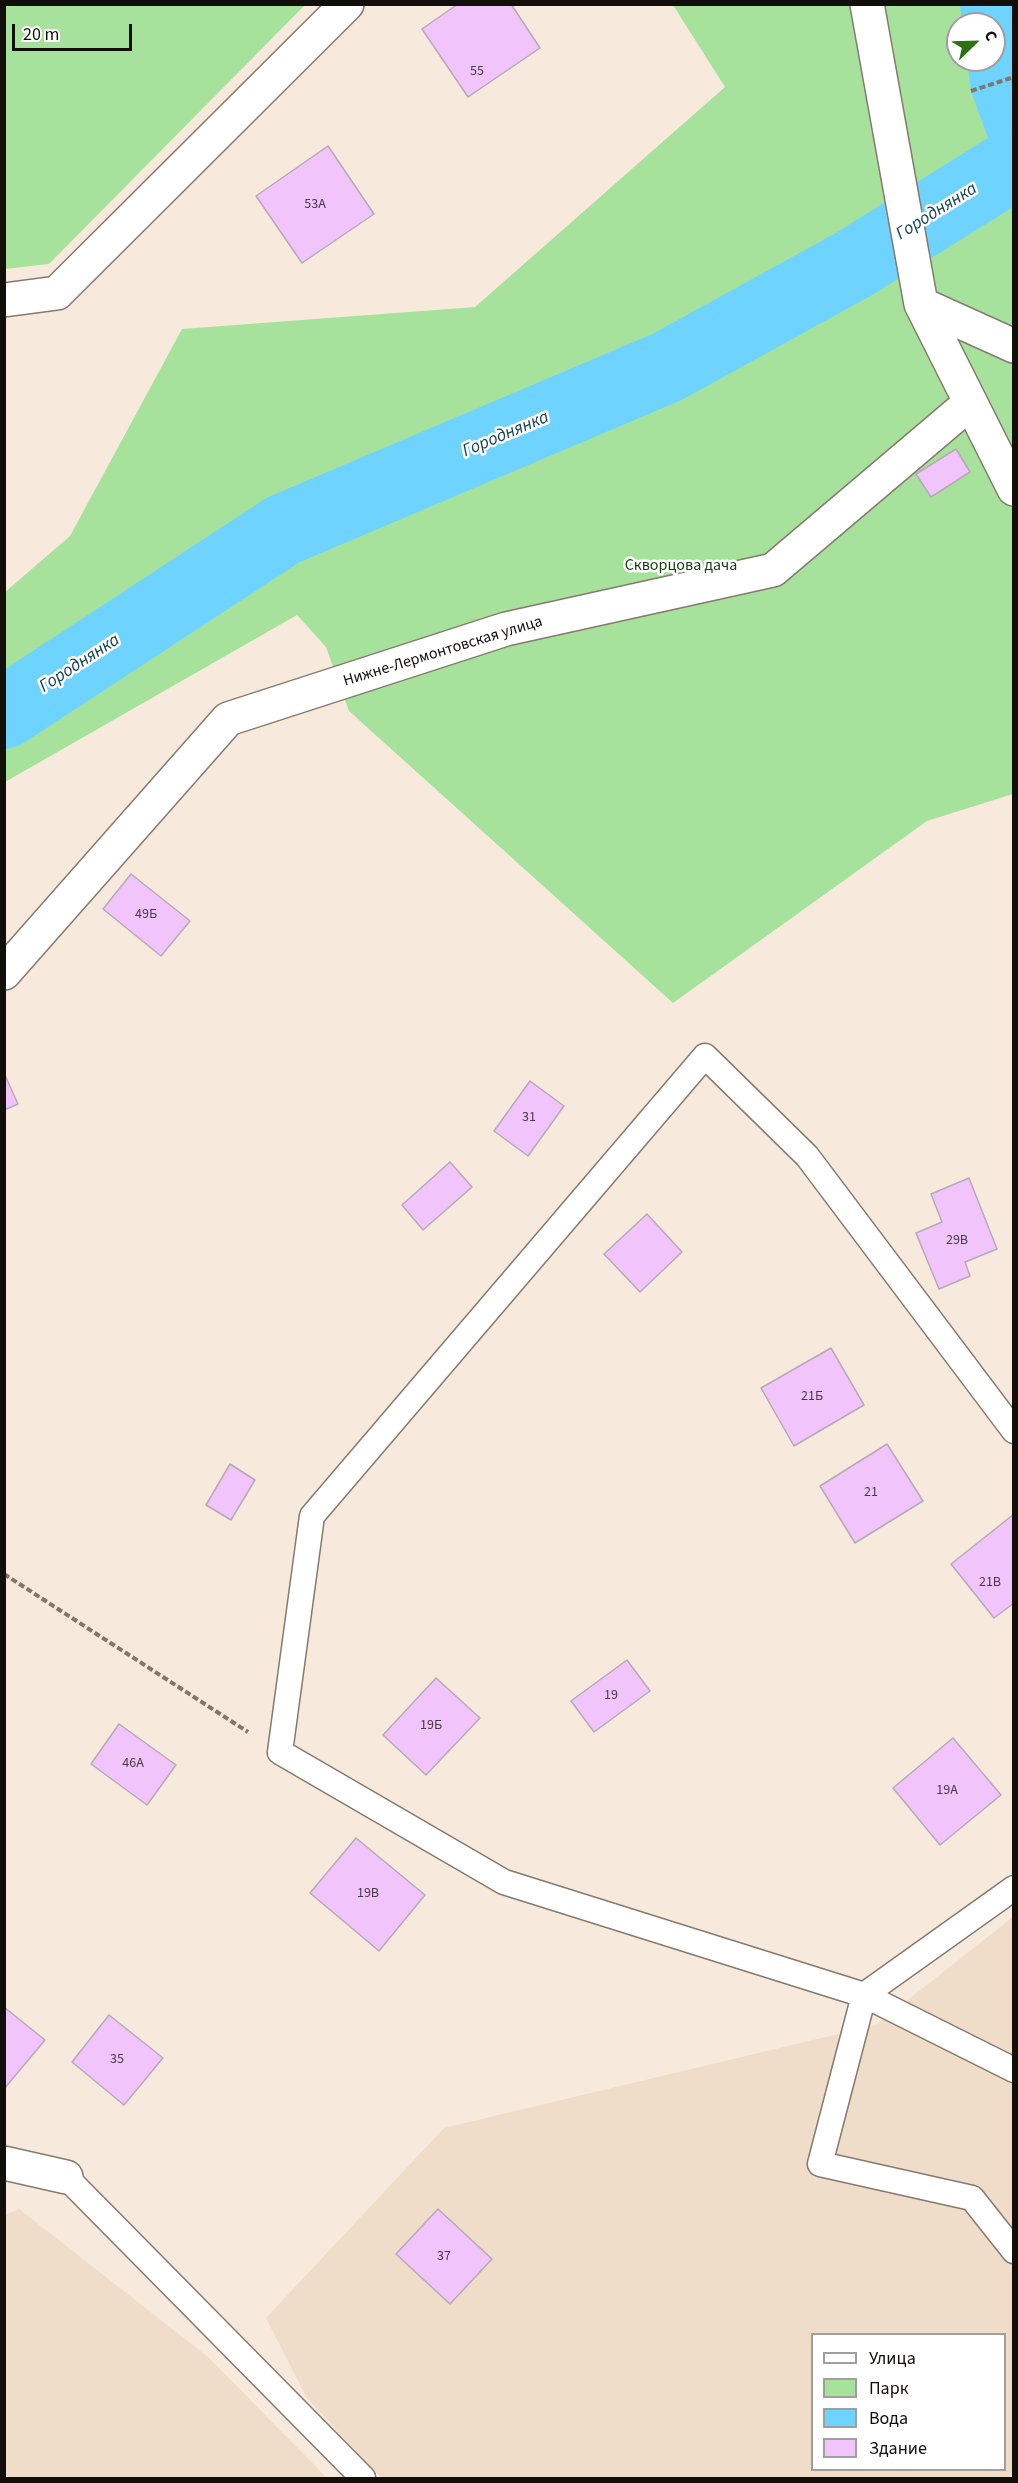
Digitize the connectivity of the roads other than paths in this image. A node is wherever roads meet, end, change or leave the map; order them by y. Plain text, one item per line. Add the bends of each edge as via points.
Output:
1 (347, 4) edge
2 (867, 4) edge
3 (4, 300) edge
4 (921, 304) junction
5 (1014, 346) edge
6 (970, 403) junction
7 (1014, 489) edge
8 (4, 973) edge
9 (1014, 1431) edge
10 (1014, 1888) edge
11 (864, 1995) junction
12 (1014, 2070) edge
13 (4, 2163) edge
14 (66, 2177) joint
15 (1014, 2251) edge
16 (363, 2478) edge

1 - 3 street via 57,293
2 - 4 street
4 - 5 street
4 - 6 street
6 - 7 street
6 - 8 street, Нижне-Лермонтовская улица via 773,570 506,629 228,719
9 - 11 lane via 807,1156 705,1056 312,1516 280,1752 504,1882
10 - 11 lane
11 - 12 lane
11 - 15 lane via 820,2164 972,2198
13 - 14 street
14 - 16 lane

